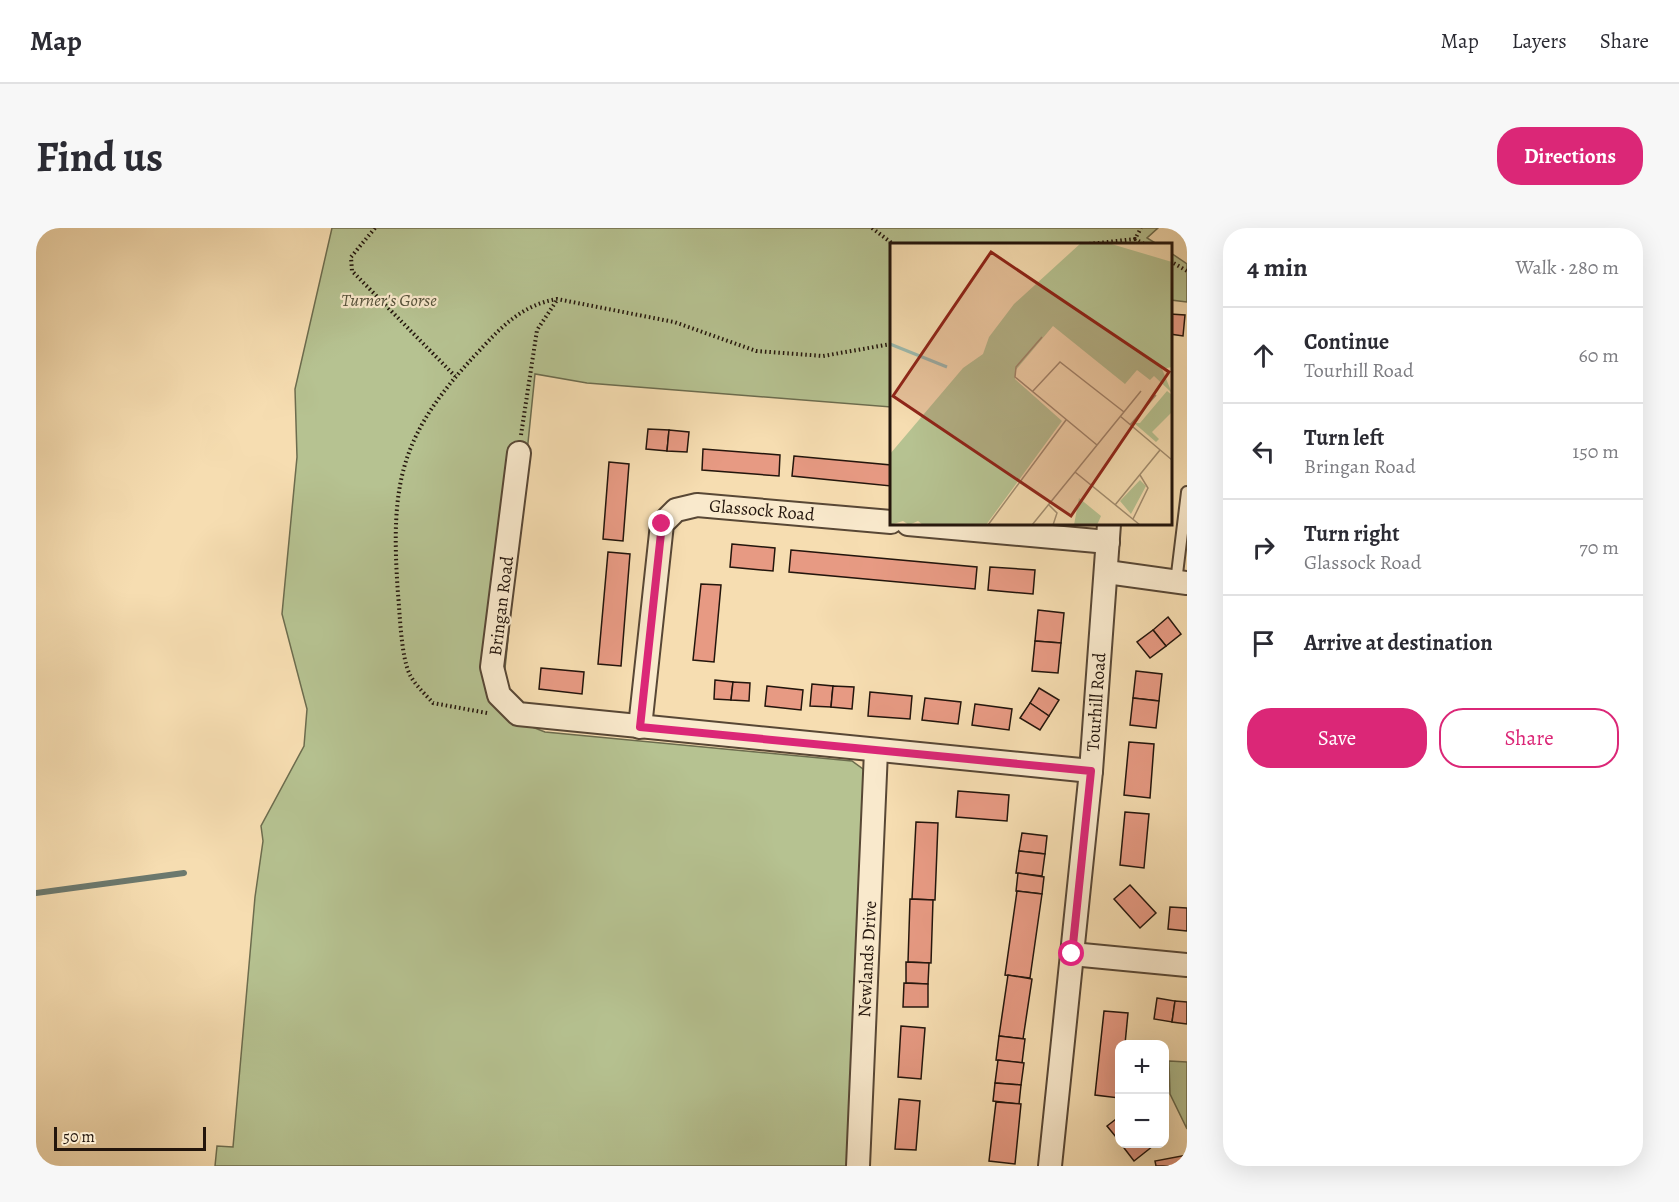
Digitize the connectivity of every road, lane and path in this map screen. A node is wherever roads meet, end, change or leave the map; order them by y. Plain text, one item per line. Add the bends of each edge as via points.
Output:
1 (375, 228) edge
2 (872, 228) edge
3 (1141, 228) edge
4 (1135, 238) junction
5 (892, 243) edge
6 (1097, 243) edge
7 (1134, 243) edge
8 (1142, 243) edge
9 (1172, 262) edge
10 (1187, 271) edge
11 (557, 299) junction
12 (890, 344) edge
13 (455, 376) junction
14 (519, 453) joint
15 (1187, 492) edge
16 (890, 522) edge
17 (930, 525) edge
18 (1109, 533) edge
19 (1107, 572) junction
20 (1182, 582) edge
21 (518, 714) junction
22 (640, 727) junction
23 (876, 751) junction
24 (1091, 771) junction
25 (1072, 954) junction
26 (1187, 965) edge
27 (858, 1166) edge
28 (1050, 1166) edge

1 - 13 path via 351,257 352,271
2 - 5 path
3 - 4 path
4 - 6 path
4 - 7 path
4 - 8 path
9 - 10 path
11 - 12 path via 674,322 756,351 823,356
11 - 13 path via 521,311
11 - 14 path via 537,330
13 - 21 path via 426,414 401,472 395,523 401,632 410,675 433,703 499,715
14 - 21 street, Bringan Road via 492,667 499,695
15 - 20 lane
16 - 22 street, Glassock Road via 722,506 697,505 676,510 662,524
17 - 18 street
18 - 19 street, Tourhill Road
19 - 20 street
19 - 24 street, Tourhill Road
21 - 22 street
22 - 23 street
23 - 24 street
23 - 27 street, Newlands Drive
24 - 25 street, Tourhill Road
25 - 26 street
25 - 28 street, Tourhill Road

